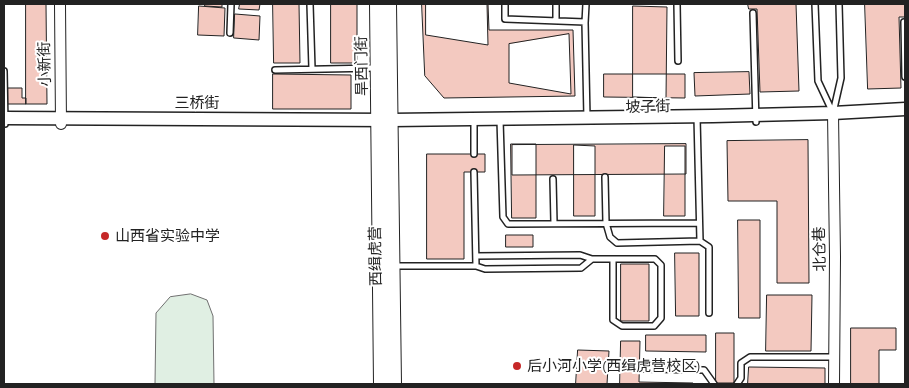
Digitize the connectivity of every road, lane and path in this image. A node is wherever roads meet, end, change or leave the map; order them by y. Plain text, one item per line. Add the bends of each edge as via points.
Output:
1 (60, 4) edge
2 (231, 4) edge
3 (310, 4) edge
4 (377, 4) edge
5 (389, 4) edge
6 (505, 4) edge
7 (556, 4) edge
8 (586, 4) edge
9 (677, 4) edge
10 (815, 4) edge
11 (839, 4) edge
12 (753, 13) dead end
13 (556, 21) junction
14 (904, 22) dead end
15 (585, 24) junction
16 (230, 33) dead end
17 (678, 61) dead end
18 (378, 68) junction
19 (312, 69) junction
20 (275, 70) dead end
21 (4, 71) edge
22 (905, 77) edge
23 (905, 109) edge
24 (833, 116) junction
25 (905, 116) edge
26 (586, 118) junction
27 (756, 118) junction
28 (697, 120) junction
29 (4, 121) edge
30 (61, 121) junction
31 (500, 122) junction
32 (474, 123) junction
33 (385, 124) junction
34 (474, 154) dead end
35 (474, 172) dead end
36 (604, 177) dead end
37 (553, 179) dead end
38 (606, 223) junction
39 (699, 223) junction
40 (554, 224) junction
41 (700, 241) junction
42 (476, 256) junction
43 (592, 259) junction
44 (613, 259) junction
45 (393, 266) junction
46 (476, 266) junction
47 (709, 313) dead end
48 (835, 357) junction
49 (645, 369) dead end
50 (381, 384) edge
51 (394, 384) edge
52 (714, 384) edge
53 (737, 384) edge
54 (834, 384) edge

1 - 30 street, 小新街
2 - 16 lane
3 - 19 lane
4 - 18 main road, 旱西门街
5 - 33 main road, 旱西门街
6 - 13 lane via 505,19
7 - 13 lane
8 - 15 lane
9 - 17 lane
10 - 24 lane via 818,81
11 - 24 lane via 841,78
12 - 27 lane
13 - 15 lane
14 - 22 lane
15 - 26 lane
18 - 19 lane
18 - 33 main road, 旱西门街
19 - 20 lane
21 - 29 lane
23 - 24 street, 坡子街
24 - 25 street, 坡子街
24 - 27 street, 坡子街
24 - 48 street, 北仓巷
26 - 28 street, 坡子街
26 - 31 street, 坡子街
27 - 28 street, 坡子街
28 - 31 street, 坡子街
28 - 39 lane
29 - 30 street, 三桥街
30 - 33 street, 三桥街
31 - 32 street, 坡子街
31 - 40 lane via 503,217 508,224
32 - 33 street, 坡子街
32 - 34 lane
33 - 45 main road, 西缉虎营
33 - 50 main road, 西缉虎营
35 - 42 lane
36 - 38 lane
37 - 40 lane
38 - 39 lane
38 - 40 lane
38 - 41 lane via 610,237 617,244
39 - 41 lane
41 - 47 lane via 708,247
42 - 43 lane via 580,255
42 - 46 lane
43 - 44 lane
43 - 46 lane via 581,268 485,269
44 - 44 lane via 655,259 661,265 661,318 654,326 622,326 613,320
45 - 46 lane
45 - 51 main road, 西缉虎营
48 - 53 lane via 750,357 741,363 741,378
48 - 54 street, 北仓巷
49 - 52 lane via 704,370

